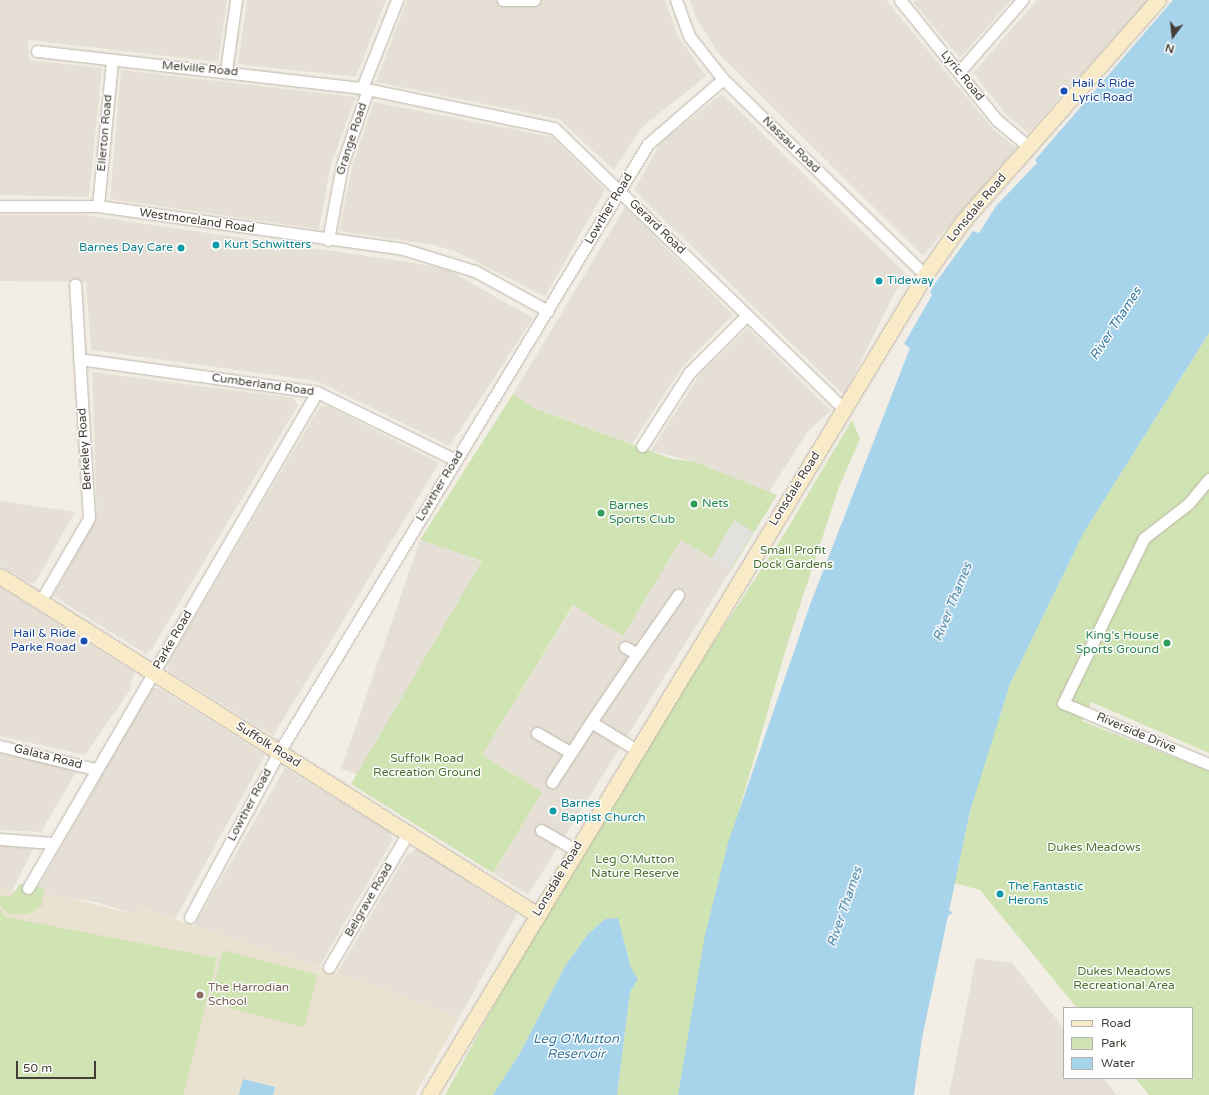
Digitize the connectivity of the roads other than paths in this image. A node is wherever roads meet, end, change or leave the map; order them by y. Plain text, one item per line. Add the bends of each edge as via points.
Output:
1 (236, 0) edge
2 (397, 0) edge
3 (503, 0) edge
4 (534, 0) edge
5 (676, 0) edge
6 (900, 0) edge
7 (1022, 0) edge
8 (1158, 0) edge
9 (37, 51) dead end
10 (112, 60) junction
11 (226, 71) junction
12 (959, 72) junction
13 (723, 79) junction
14 (365, 89) junction
15 (1029, 147) junction
16 (620, 191) junction
17 (0, 206) edge
18 (98, 206) junction
19 (328, 240) junction
20 (925, 275) junction
21 (76, 284) dead end
22 (548, 311) junction
23 (747, 315) junction
24 (79, 359) junction
25 (317, 392) junction
26 (845, 410) junction
27 (642, 446) dead end
28 (456, 460) junction
29 (1209, 478) edge
30 (0, 576) edge
31 (678, 595) dead end
32 (40, 602) junction
33 (626, 647) dead end
34 (638, 654) junction
35 (154, 674) junction
36 (591, 722) junction
37 (537, 733) dead end
38 (0, 746) edge
39 (635, 749) junction
40 (279, 752) junction
41 (571, 753) junction
42 (1209, 764) edge
43 (95, 769) junction
44 (552, 782) dead end
45 (541, 830) dead end
46 (408, 833) junction
47 (0, 839) edge
48 (52, 843) junction
49 (575, 850) junction
50 (28, 888) dead end
51 (536, 914) junction
52 (190, 917) dead end
53 (329, 967) dead end
54 (429, 1095) edge

1 - 11 street
2 - 14 street, Grange Road
3 - 4 street
5 - 13 street, Nassau Road via 689,36
6 - 12 street, Lyric Road
7 - 12 street
8 - 15 main road, Lonsdale Road
9 - 10 street, Melville Road
10 - 11 street, Melville Road
10 - 18 street, Ellerton Road
11 - 14 street, Melville Road
12 - 15 street, Lyric Road via 997,120
13 - 16 street, Lowther Road via 648,144
13 - 20 street, Nassau Road
14 - 16 street, Gerard Road via 554,128
14 - 19 street, Grange Road via 342,165
15 - 20 main road, Lonsdale Road via 963,221
16 - 22 street, Lowther Road
16 - 23 street, Gerard Road
17 - 18 street, Westmoreland Road
18 - 19 street, Westmoreland Road
19 - 22 street, Westmoreland Road via 439,258 475,271
20 - 26 main road, Lonsdale Road
21 - 24 street, Berkeley Road
22 - 28 street, Lowther Road
23 - 26 street, Gerard Road
23 - 27 street via 689,373
24 - 25 street, Cumberland Road
24 - 32 street, Berkeley Road via 89,518
25 - 28 street, Cumberland Road
25 - 35 street, Parke Road
26 - 39 main road, Lonsdale Road
28 - 40 street, Lowther Road
29 - 42 street, Riverside Drive via 1188,504 1144,538 1062,703
30 - 32 main road, Suffolk Road
31 - 34 street
32 - 35 main road, Suffolk Road
33 - 34 street
34 - 36 street
35 - 40 main road, Suffolk Road
35 - 43 street, Parke Road
36 - 39 street
36 - 41 street
37 - 41 street
38 - 43 street, Galata Road
39 - 49 main road, Lonsdale Road
40 - 46 main road, Suffolk Road
40 - 52 street, Lowther Road
41 - 44 street
43 - 48 street, Parke Road
45 - 49 street
46 - 51 main road, Suffolk Road
46 - 53 street, Belgrave Road
47 - 48 street
48 - 50 street, Parke Road
49 - 51 main road, Lonsdale Road
51 - 54 main road, Lonsdale Road

